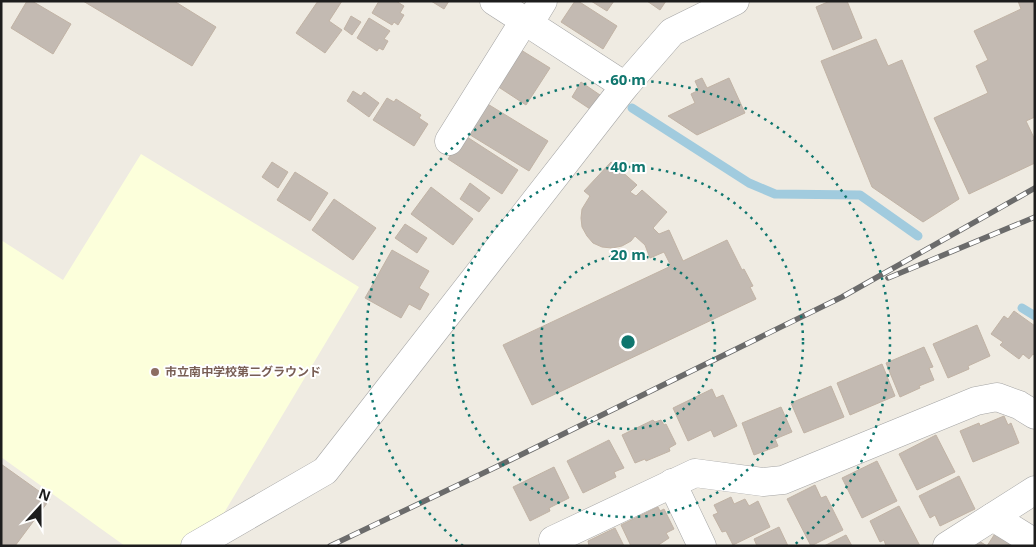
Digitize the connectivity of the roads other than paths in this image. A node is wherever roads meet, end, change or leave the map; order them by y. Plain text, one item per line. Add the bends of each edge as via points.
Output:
1 (494, 1) edge
2 (735, 1) edge
3 (532, 15) edge
4 (625, 86) junction
5 (449, 140) dead end
6 (1035, 415) edge
7 (672, 483) junction
8 (1035, 490) edge
9 (993, 516) junction
10 (1035, 543) edge
11 (195, 546) edge
12 (556, 546) edge
13 (702, 546) edge
14 (947, 546) edge

1 - 3 street
2 - 4 street via 672,32
3 - 4 street
3 - 5 street
4 - 11 street via 325,470
6 - 7 street via 998,397 976,400 783,480 763,482 695,473
7 - 12 street via 553,540
7 - 13 street
8 - 9 street
9 - 10 street
9 - 14 street

